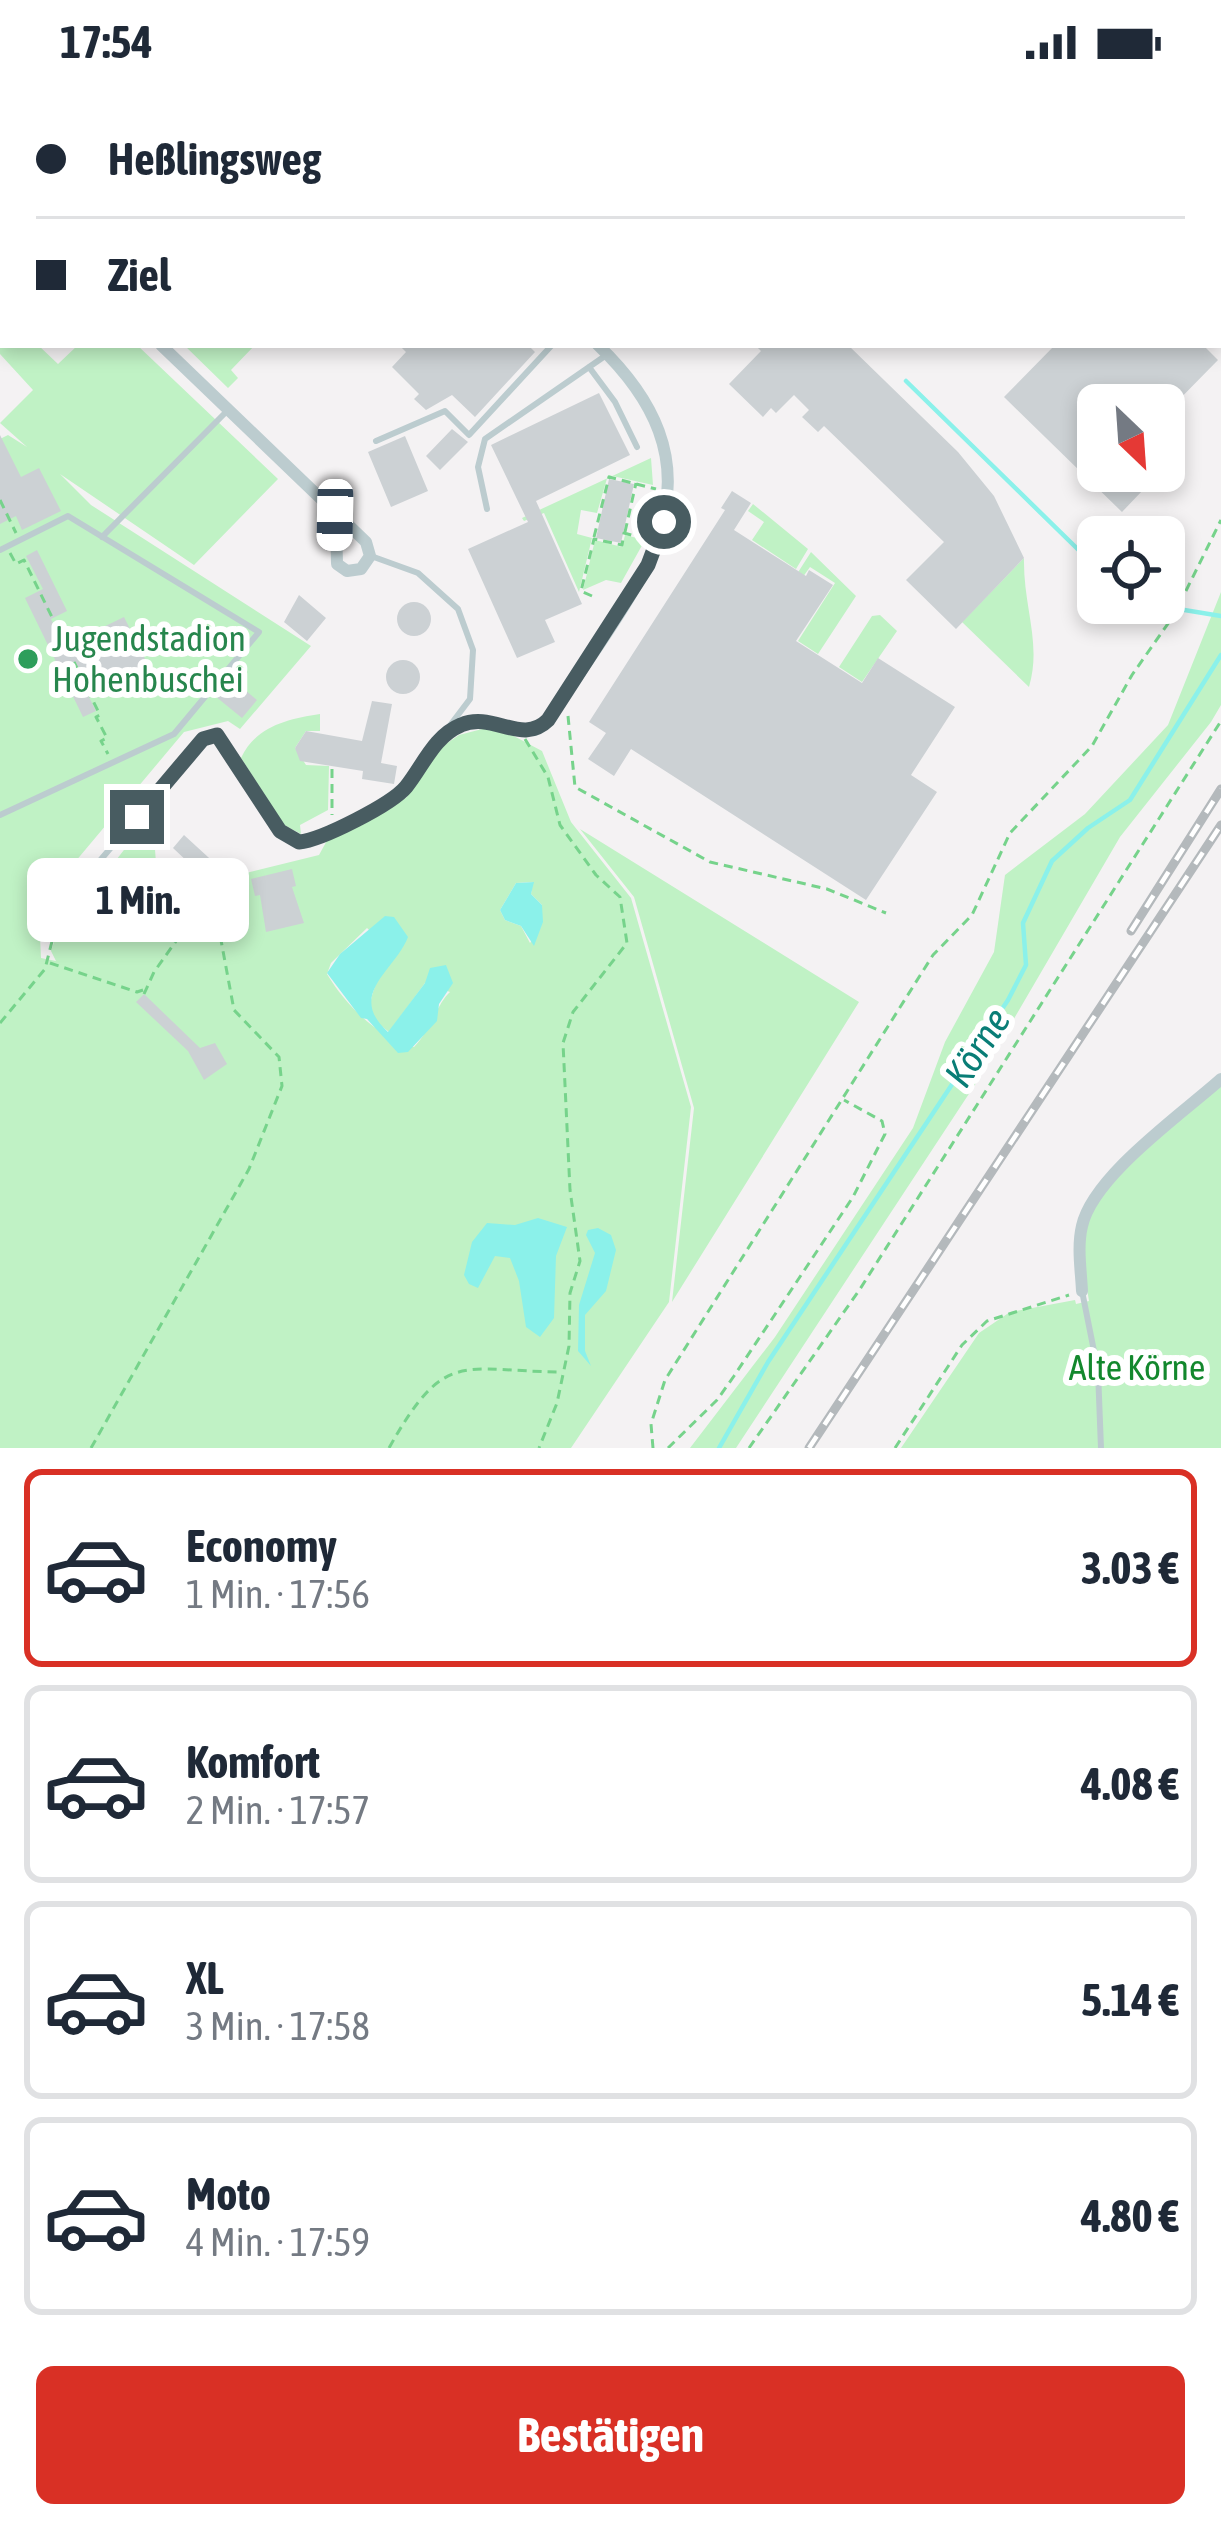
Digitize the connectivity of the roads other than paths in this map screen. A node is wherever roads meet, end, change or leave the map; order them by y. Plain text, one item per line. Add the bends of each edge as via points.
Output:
1 (164, 348) edge
2 (549, 348) edge
3 (603, 350) edge
4 (589, 367) junction
5 (229, 410) junction
6 (376, 441) dead end
7 (638, 447) dead end
8 (488, 509) dead end
9 (335, 515) junction
10 (102, 537) junction
11 (0, 550) edge
12 (370, 556) junction
13 (528, 731) joint
14 (445, 735) junction
15 (0, 815) edge
16 (64, 903) road end
17 (1221, 1079) edge
18 (1082, 1291) joint
19 (1101, 1448) edge

1 - 5 street
2 - 6 lane via 469,435 445,411
3 - 4 lane
3 - 13 street via 658,424 668,468 664,522 648,565 548,720
4 - 7 lane
4 - 8 lane via 484,439 478,467
5 - 9 street
5 - 10 lane
9 - 12 street via 366,542
9 - 12 street via 337,564 355,572
10 - 11 lane via 68,516
10 - 15 lane via 259,632 174,734
12 - 14 lane via 418,573 458,609 475,674 470,699
13 - 14 lane via 474,721
14 - 16 lane via 396,797 299,842 280,831 217,735 203,739
17 - 18 street via 1088,1208
18 - 19 lane via 1098,1371

